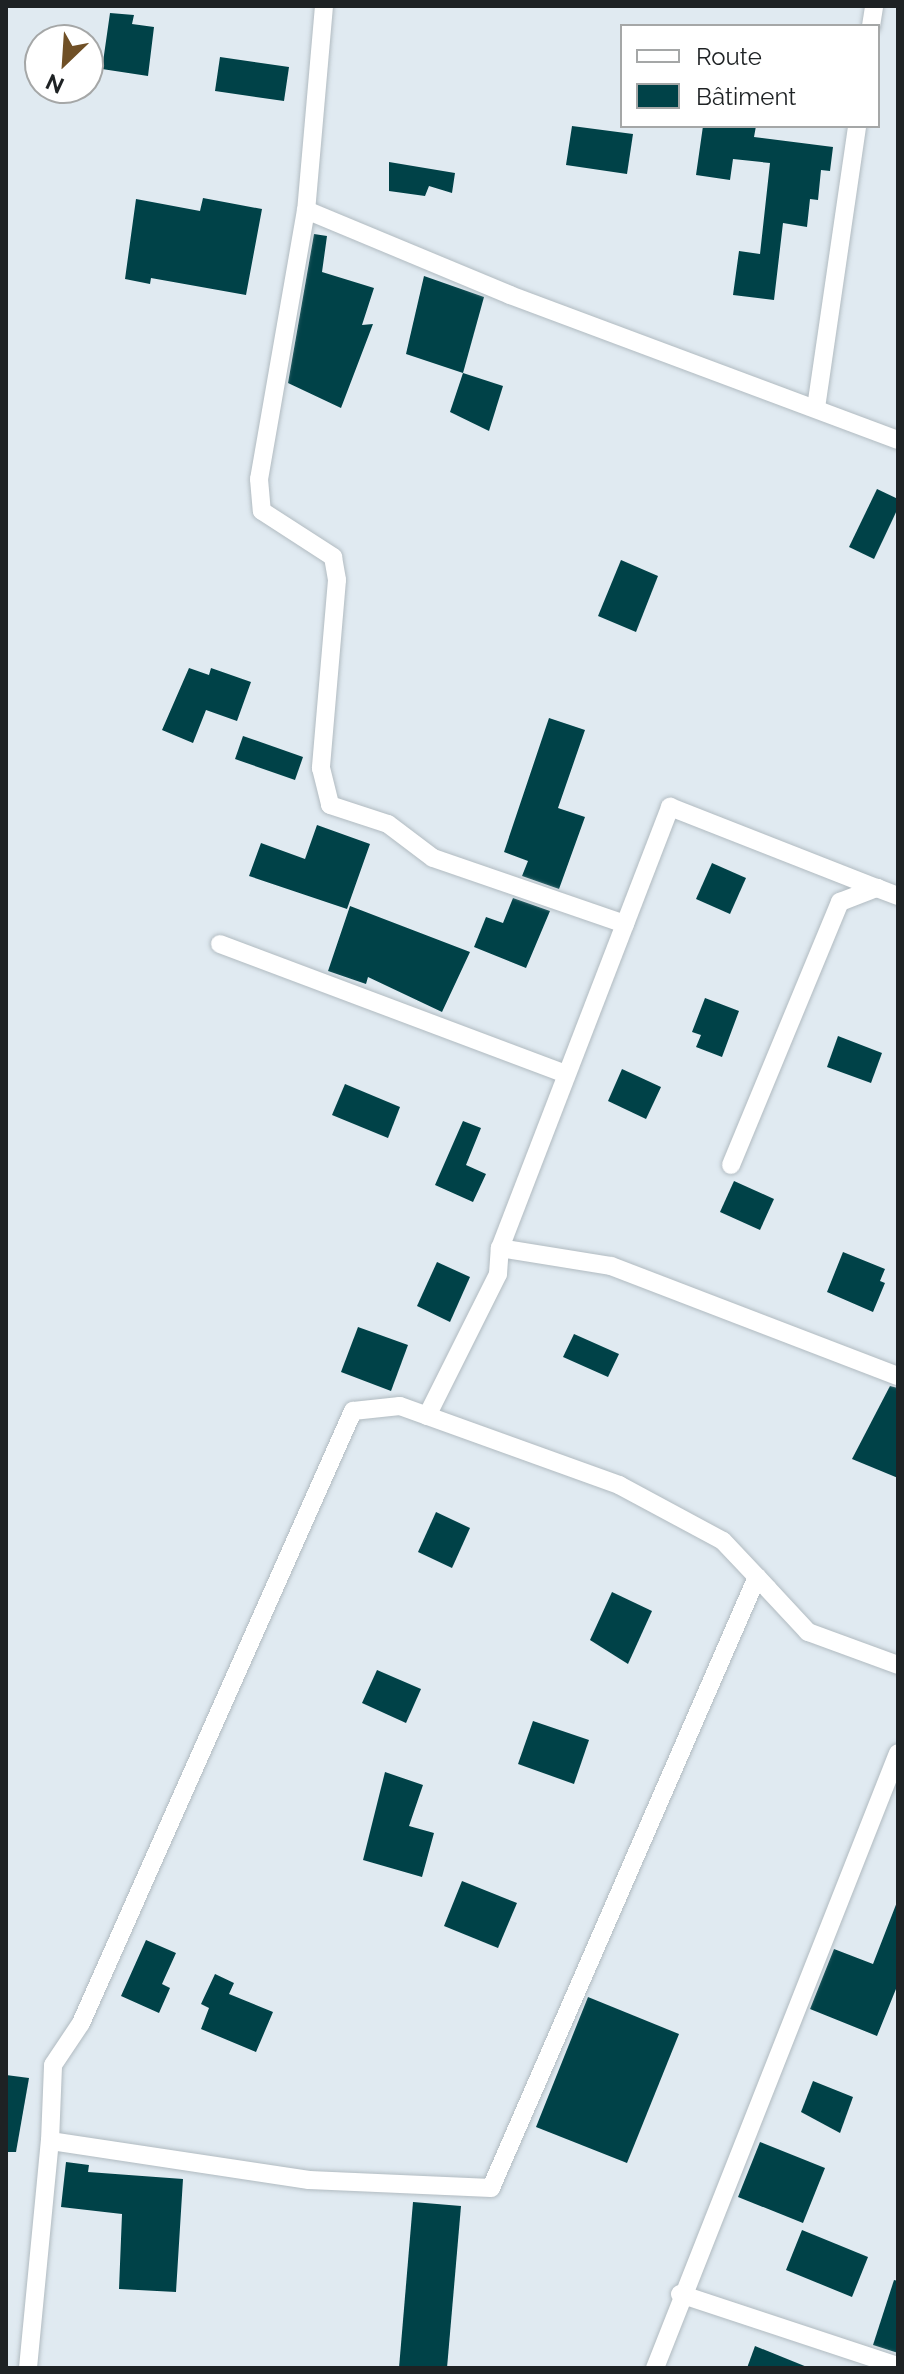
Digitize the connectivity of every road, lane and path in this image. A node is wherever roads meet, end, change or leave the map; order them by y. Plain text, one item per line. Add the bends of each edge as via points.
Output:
1 (324, 6) edge
2 (857, 128) edge
3 (306, 210) junction
4 (816, 408) junction
5 (898, 440) edge
6 (877, 888) junction
7 (898, 896) edge
8 (625, 924) junction
9 (220, 944) dead end
10 (566, 1074) junction
11 (731, 1165) dead end
12 (500, 1248) junction
13 (898, 1376) edge
14 (427, 1416) junction
15 (757, 1577) junction
16 (898, 1665) edge
17 (898, 1753) edge
18 (50, 2141) junction
19 (680, 2294) junction
20 (898, 2366) edge
21 (28, 2368) edge
22 (655, 2368) edge

1 - 3 street
2 - 4 street
3 - 4 street via 510,295
3 - 8 street via 259,479 262,511 333,557 337,580 321,768 330,805 388,824 433,858
4 - 5 street
6 - 7 street
6 - 8 street via 670,807
6 - 11 street via 840,902
8 - 10 street
9 - 10 street
10 - 12 street
12 - 13 street via 611,1266
12 - 14 street via 498,1274
14 - 15 street via 619,1485 723,1541
14 - 18 street via 400,1406 353,1411 81,2023 53,2065
15 - 16 street via 808,1632
15 - 18 street via 491,2188 309,2180
17 - 19 street
18 - 21 street
19 - 20 street
19 - 22 street

